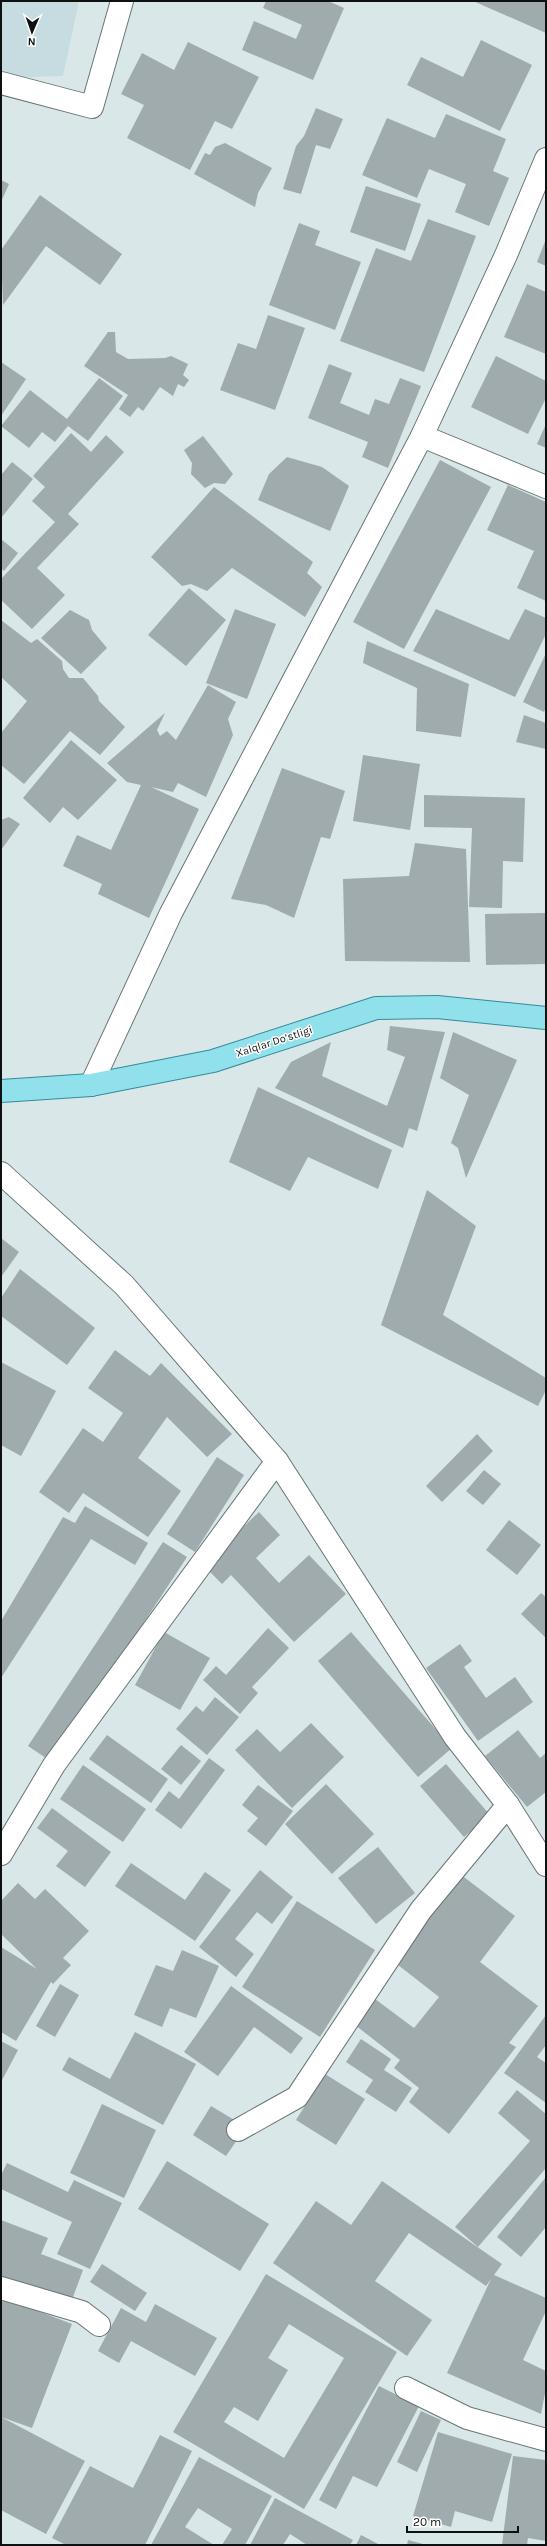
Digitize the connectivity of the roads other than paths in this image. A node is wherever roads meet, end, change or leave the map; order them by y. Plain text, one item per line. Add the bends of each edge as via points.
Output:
1 (122, 1) edge
2 (1, 83) edge
3 (546, 159) edge
4 (422, 436) junction
5 (546, 487) edge
6 (546, 1018) edge
7 (91, 1085) junction
8 (1, 1091) edge
9 (1, 1173) edge
10 (277, 1461) junction
11 (508, 1805) junction
12 (1, 1854) edge
13 (546, 1865) edge
14 (238, 2130) dead end
15 (1, 2288) edge
16 (99, 2325) dead end
17 (406, 2388) dead end
18 (546, 2440) edge

1 - 2 street via 92,107
3 - 4 street via 506,255
4 - 5 street
4 - 7 street via 170,913
6 - 7 main road, Xalqlar Do’stligi via 437,1007 376,1008 213,1061
7 - 8 main road, Xalqlar Do’stligi
9 - 10 street via 124,1285
10 - 11 street via 455,1737
10 - 12 street via 54,1765
11 - 13 street
11 - 14 street via 421,1910 298,2097
15 - 16 street via 82,2312
17 - 18 street via 467,2418

